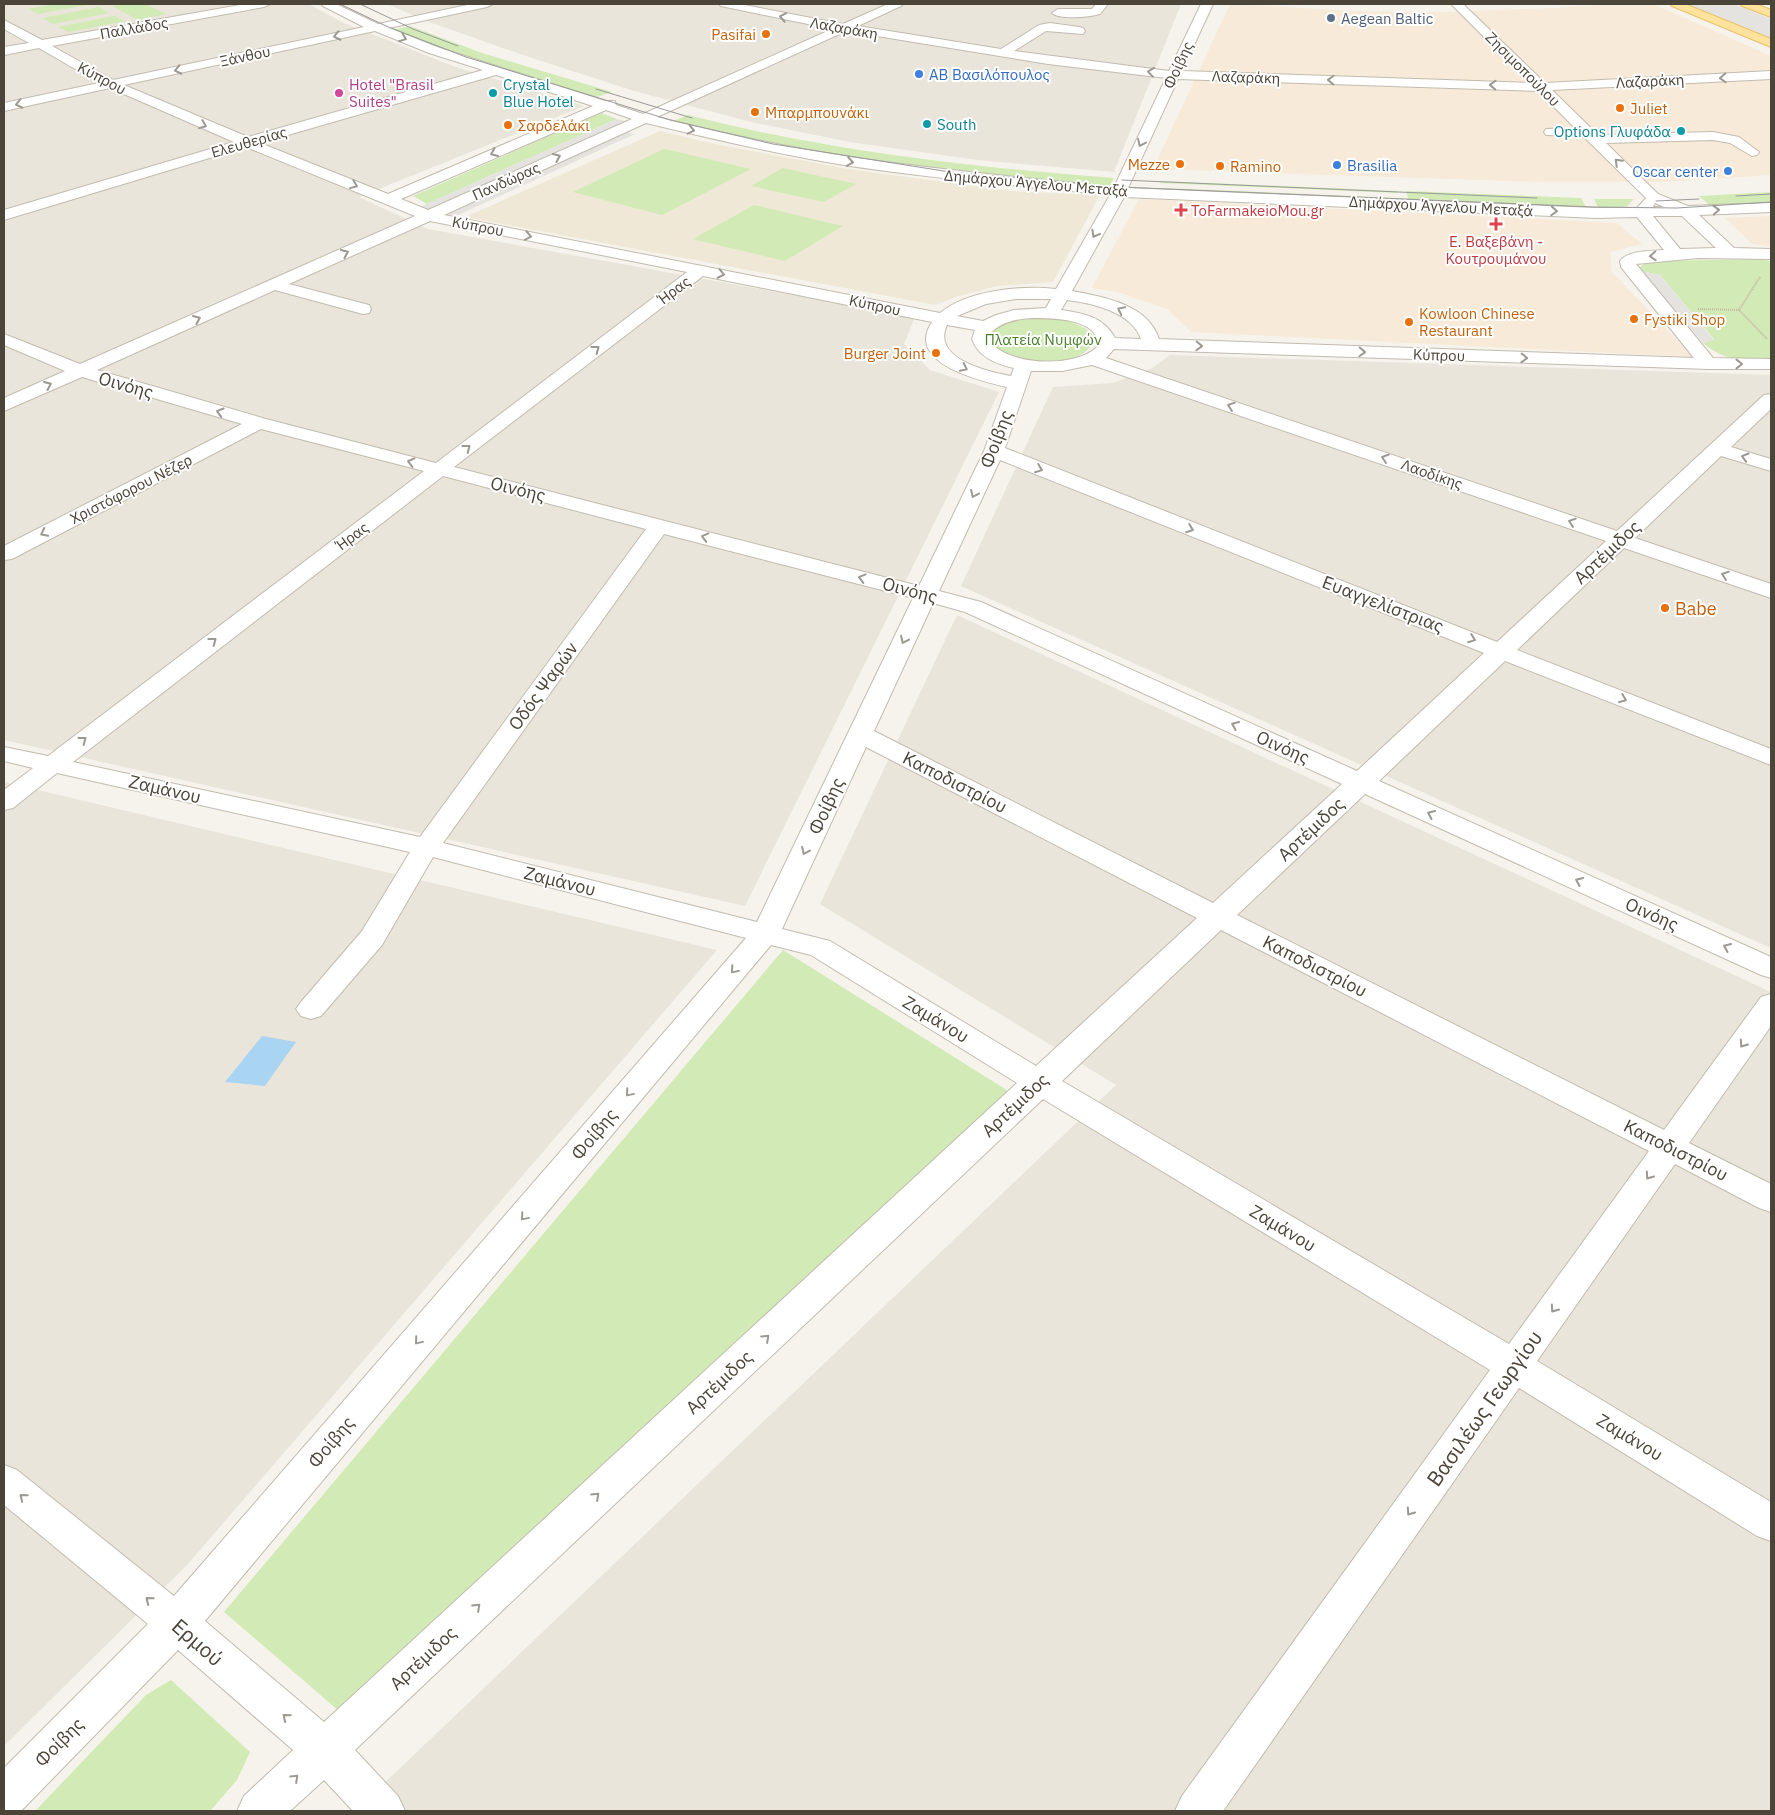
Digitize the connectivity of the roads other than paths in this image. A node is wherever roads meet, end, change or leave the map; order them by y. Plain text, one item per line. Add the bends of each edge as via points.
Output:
1 (264, 4) edge
2 (327, 4) edge
3 (487, 4) edge
4 (725, 4) edge
5 (897, 4) edge
6 (1102, 4) edge
7 (1207, 4) edge
8 (1457, 4) edge
9 (1676, 4) edge
10 (1746, 4) edge
11 (384, 11) dead end
12 (1058, 13) dead end
13 (1771, 14) edge
14 (407, 21) junction
15 (4, 24) edge
16 (377, 28) junction
17 (425, 28) dead end
18 (842, 28) junction
19 (1079, 30) dead end
20 (922, 42) junction
21 (1771, 43) edge
22 (41, 45) junction
23 (966, 48) junction
24 (4, 51) edge
25 (905, 51) dead end
26 (948, 58) dead end
27 (1005, 59) junction
28 (494, 71) junction
29 (1173, 74) junction
30 (1771, 75) edge
31 (111, 84) junction
32 (1542, 87) junction
33 (633, 101) dead end
34 (653, 102) dead end
35 (603, 106) junction
36 (4, 107) edge
37 (670, 107) junction
38 (689, 112) dead end
39 (643, 118) junction
40 (613, 132) junction
41 (1551, 132) dead end
42 (1591, 136) junction
43 (598, 139) junction
44 (246, 142) junction
45 (1752, 152) dead end
46 (949, 160) dead end
47 (1046, 170) dead end
48 (1141, 178) dead end
49 (1120, 182) junction
50 (451, 188) dead end
51 (1690, 195) dead end
52 (1634, 196) dead end
53 (1653, 197) junction
54 (4, 198) edge
55 (431, 198) dead end
56 (389, 199) junction
57 (1771, 207) edge
58 (25, 208) junction
59 (1686, 211) junction
60 (1641, 212) junction
61 (4, 215) edge
62 (440, 216) junction
63 (1730, 254) junction
64 (1771, 254) edge
65 (1678, 255) junction
66 (700, 270) junction
67 (273, 285) junction
68 (1061, 295) junction
69 (363, 309) dead end
70 (1051, 313) junction
71 (943, 319) junction
72 (985, 327) junction
73 (4, 339) edge
74 (1107, 343) junction
75 (1150, 345) junction
76 (1092, 359) junction
77 (1709, 364) junction
78 (1771, 364) edge
79 (80, 371) junction
80 (1020, 374) junction
81 (1771, 399) edge
82 (4, 405) edge
83 (259, 423) junction
84 (1719, 448) junction
85 (994, 451) junction
86 (1771, 465) edge
87 (439, 469) junction
88 (660, 525) junction
89 (1621, 539) junction
90 (4, 554) edge
91 (1771, 592) edge
92 (926, 594) junction
93 (1501, 651) junction
94 (860, 734) junction
95 (4, 754) edge
96 (1771, 758) edge
97 (52, 764) junction
98 (1361, 782) junction
99 (4, 802) edge
100 (426, 847) junction
101 (1217, 917) junction
102 (766, 932) junction
103 (1771, 968) edge
104 (1771, 1004) edge
105 (311, 1009) dead end
106 (1040, 1082) junction
107 (1670, 1147) junction
108 (1771, 1199) edge
109 (1514, 1366) junction
110 (4, 1482) edge
111 (1771, 1523) edge
112 (177, 1623) junction
113 (325, 1750) junction
114 (4, 1798) edge
115 (259, 1811) edge
116 (383, 1811) edge
117 (1196, 1811) edge

1 - 22 street, Παλλάδος
2 - 16 street, Δημάρχου Άγγελου Μεταξά
3 - 14 street, Ξάνθου
18 -> 4 street, Λαζαράκη
5 - 18 street, Πανδώρας
6 - 12 street via 1096,12
7 - 29 street, Φοίβης
8 - 32 street, Ζησιμοπούλου
9 - 21 main road
10 - 13 main road
11 - 14 street
14 - 16 street, Ξάνθου
14 - 17 street
15 - 22 street, Κύπρου
16 -> 28 street, Δημάρχου Άγγελου Μεταξά
16 -> 31 street, Ξάνθου
18 - 20 street, Λαζαράκη
18 - 37 street, Πανδώρας
19 - 27 street via 1043,28
20 - 23 street, Λαζαράκη
20 - 25 street
22 - 24 street, Παλλάδος
22 - 31 street, Κύπρου
23 - 26 street
23 - 27 street, Λαζαράκη
29 -> 27 street, Λαζαράκη via 1021,56
28 - 35 street, Δημάρχου Άγγελου Μεταξά
28 - 44 street, Ελευθερίας
32 -> 29 street, Λαζαράκη
29 -> 49 street, Φοίβης
30 -> 32 street, Λαζαράκη
31 -> 36 street, Ξάνθου
31 -> 44 street, Κύπρου
32 - 42 street, Ζησιμοπούλου
33 - 35 street
34 - 37 street
35 - 39 street, Δημάρχου Άγγελου Μεταξά
35 -> 56 street
37 - 38 street
37 - 39 street, Πανδώρας
39 - 40 street, Πανδώρας
39 -> 49 street, Δημάρχου Άγγελου Μεταξά via 721,137 935,174
40 - 43 street, Πανδώρας
40 - 62 street via 631,137
41 - 42 street
42 - 45 street via 1713,136 1734,140
53 -> 42 street, Ζησιμοπούλου
43 - 50 street via 576,134 566,136
62 -> 43 street, Πανδώρας
44 -> 56 street, Κύπρου
44 - 58 street, Ελευθερίας
46 - 47 street, Δημάρχου Άγγελου Μεταξά
48 - 49 street, Δημάρχου Άγγελου Μεταξά
49 -> 60 street, Δημάρχου Άγγελου Μεταξά via 1586,212
49 -> 68 street, Φοίβης
51 - 53 street
52 - 53 street
53 - 59 street, Ζησιμοπούλου
53 - 60 street
54 - 58 street
55 - 62 street
56 - 62 street, Κύπρου
59 -> 57 street, Δημάρχου Άγγελου Μεταξά
58 - 61 street, Ελευθερίας
59 - 60 street, Δημάρχου Άγγελου Μεταξά
59 - 63 street, Ζησιμοπούλου
60 - 65 street
62 -> 66 street, Κύπρου
67 -> 62 street, Πανδώρας
63 - 64 street
63 - 65 street
65 -> 77 street via 1639,257 1627,264
66 -> 71 street, Κύπρου
87 -> 66 street, Ήρας
67 - 69 street
79 -> 67 street, Πανδώρας
68 - 70 street, Φοίβης
68 - 71 street via 1025,294 991,298 963,306
75 -> 68 street via 1146,328 1126,313 1097,301
70 - 72 street via 1012,315
70 - 74 street via 1086,320 1106,335
71 - 72 street, Κύπρου
71 -> 80 street via 935,337 945,357 974,373
72 - 80 street via 980,336 984,348
73 - 79 street, Οινόης
74 - 75 street, Κύπρου
74 - 76 street via 1105,349
75 -> 77 street, Κύπρου
76 - 80 street
89 -> 76 street, Λαοδίκης
77 -> 78 street, Κύπρου
82 -> 79 street, Πανδώρας
83 -> 79 street, Οινόης
80 - 85 street, Φοίβης
81 - 84 street, Αρτέμιδος
87 -> 83 street, Οινόης
83 -> 90 street, Χριστόφορου Νέζερ
86 -> 84 street
84 - 89 street, Αρτέμιδος
85 -> 92 street, Φοίβης
85 -> 93 street, Ευαγγελίστριας
87 - 88 street, Οινόης
97 -> 87 street, Ήρας
92 -> 88 street, Οινόης
88 - 100 street, Οδóς Ψαρών
91 -> 89 street, Λαοδίκης
89 - 93 street, Αρτέμιδος
92 -> 94 street, Φοίβης
98 -> 92 street, Οινόης via 973,607
93 -> 96 street, Ευαγγελίστριας
93 - 98 street, Αρτέμιδος
94 - 101 street, Καποδιστρίου
94 -> 102 street, Φοίβης
95 - 97 street, Ζαμάνου
97 - 99 street, Ήρας
97 - 100 street, Ζαμάνου
98 - 101 street, Αρτέμιδος
103 -> 98 street, Οινόης
100 - 102 street, Ζαμάνου
100 - 105 street, Οδóς Ψαρών via 372,938
101 - 106 street, Αρτέμιδος
101 - 107 street, Καποδιστρίου
102 - 106 street, Ζαμάνου via 820,948
102 -> 112 street, Φοίβης
104 -> 107 street, Βασιλέως Γεωργίου
106 - 109 street, Ζαμάνου
113 -> 106 street, Αρτέμιδος
107 - 108 street, Καποδιστρίου
107 -> 109 street, Βασιλέως Γεωργίου
109 - 111 street, Ζαμάνου
109 -> 117 street, Βασιλέως Γεωργίου
112 -> 110 street, Ερμού
113 -> 112 street, Ερμού
112 - 114 street, Φοίβης
115 -> 113 street, Αρτέμιδος
113 - 116 street, Ερμού

